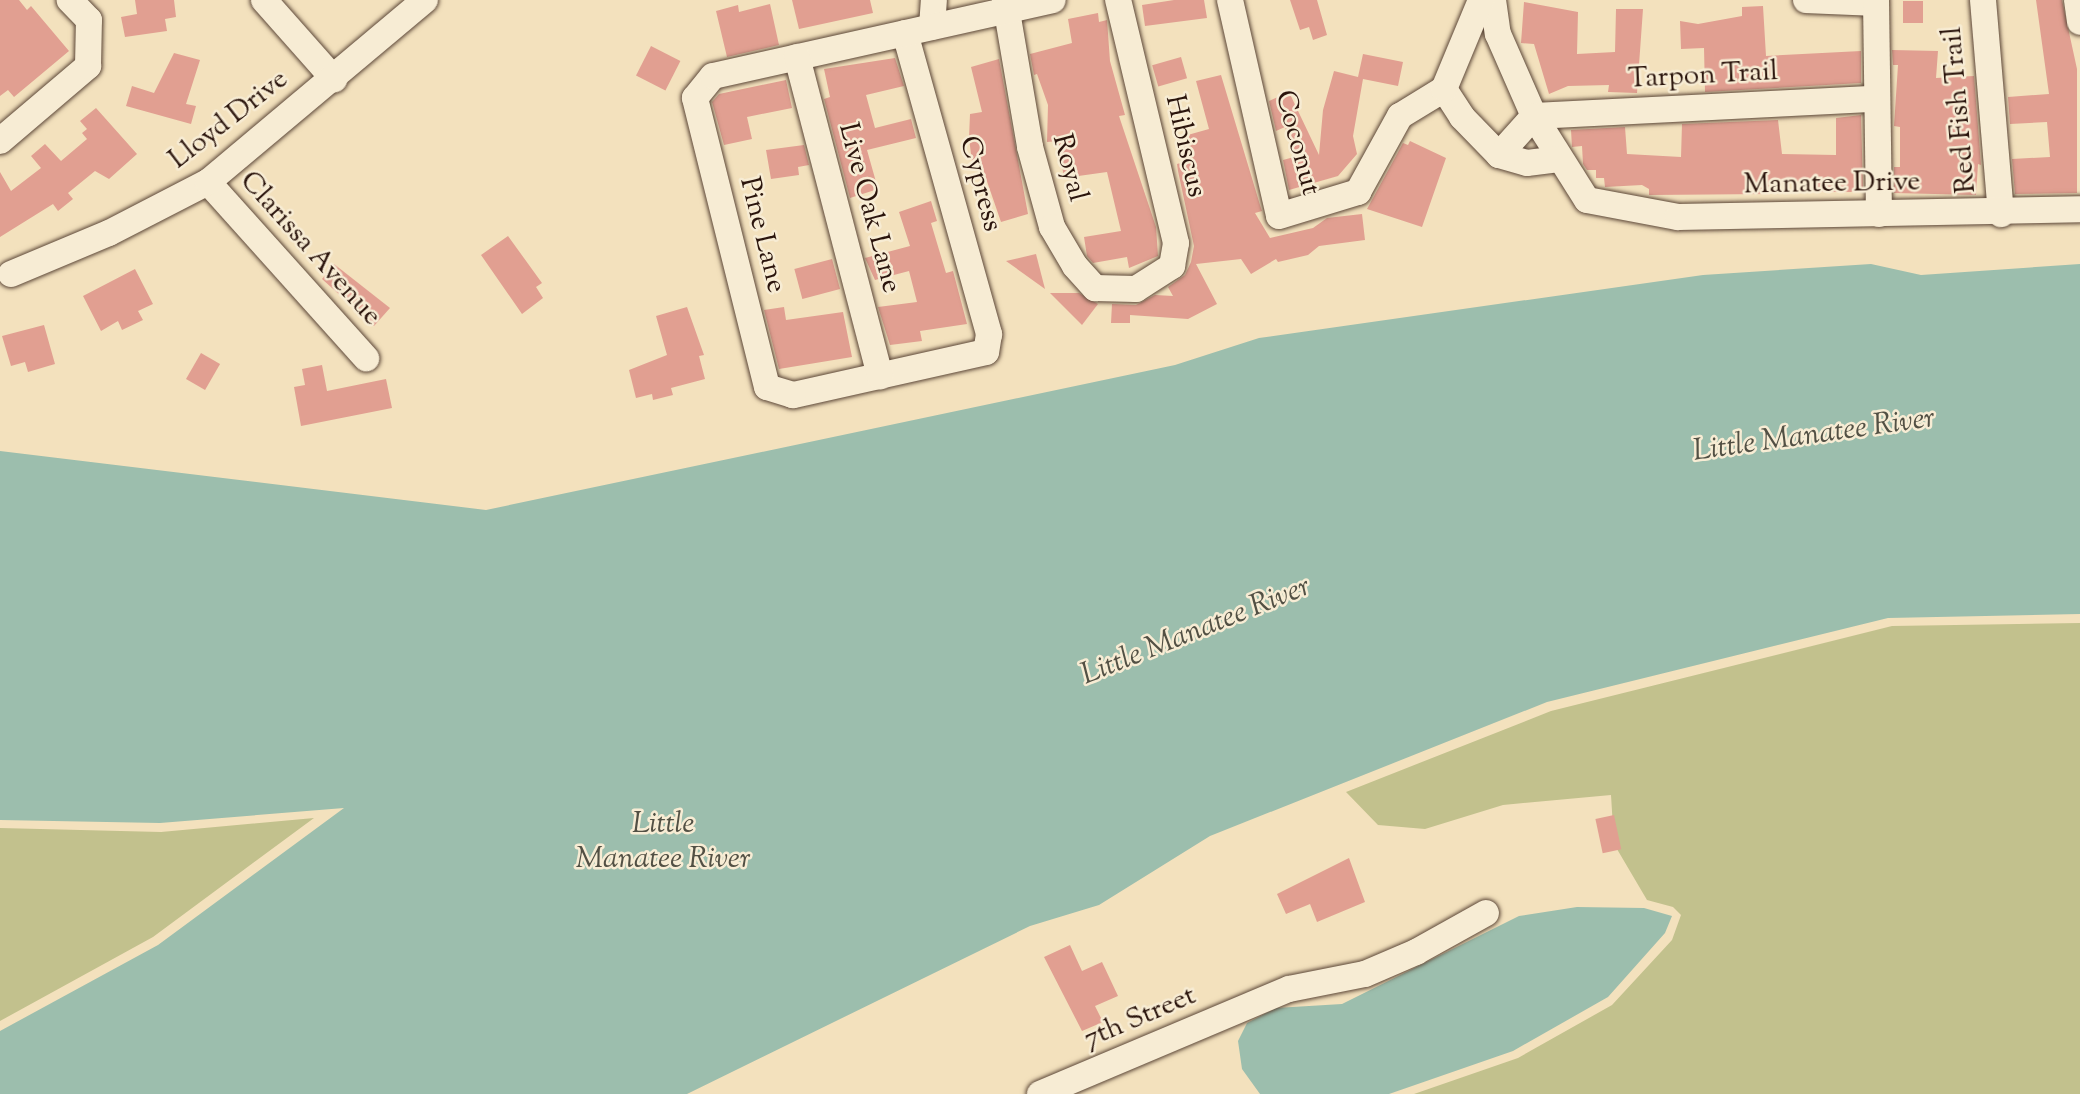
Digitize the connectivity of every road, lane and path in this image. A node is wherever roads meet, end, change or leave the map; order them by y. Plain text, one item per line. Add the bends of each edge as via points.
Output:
1 (70, 0) edge
2 (264, 0) edge
3 (425, 0) edge
4 (934, 0) edge
5 (1053, 0) edge
6 (1118, 0) edge
7 (1230, 0) edge
8 (1493, 0) edge
9 (1806, 0) edge
10 (1983, 0) edge
11 (2077, 0) edge
12 (1876, 2) edge
13 (1004, 5) edge
14 (1473, 6) edge
15 (2080, 22) edge
16 (932, 27) junction
17 (905, 33) junction
18 (797, 57) junction
19 (334, 79) junction
20 (1444, 89) junction
21 (1875, 99) junction
22 (1534, 116) junction
23 (0, 141) edge
24 (1499, 155) junction
25 (1559, 159) junction
26 (208, 183) junction
27 (2080, 209) edge
28 (1879, 214) junction
29 (2001, 214) junction
30 (11, 274) dead end
31 (1136, 289) joint
32 (366, 358) dead end
33 (880, 376) junction
34 (1486, 913) dead end
35 (1040, 1094) edge

1 - 23 street via 89,20 88,66
2 - 19 street
3 - 19 street, Lloyd Drive
4 - 16 street
5 - 13 street
6 - 31 street, Hibiscus via 1176,243 1172,266
7 - 20 street, Coconut via 1279,216 1358,191 1399,116
8 - 22 street via 1498,34
9 - 12 street
10 - 29 street, Red Fish Trail
11 - 15 street
12 - 21 street
13 - 16 street
13 - 31 street, Royal via 1030,147 1052,227 1075,266 1095,288
14 - 20 street
16 - 17 street
17 - 18 street
17 - 33 street, Cypress via 989,334 986,352
18 - 33 street, Live Oak Lane
18 - 33 street, Pine Lane via 712,76 695,98 768,387 793,395
19 - 26 street, Lloyd Drive
20 - 24 street via 1462,117
21 - 22 street, Tarpon Trail
21 - 28 street
22 - 24 street
22 - 25 street
24 - 25 street via 1527,163
25 - 28 street, Manatee Drive via 1587,200 1678,217
26 - 30 street, Lloyd Drive via 109,233
26 - 32 street, Clarissa Avenue
27 - 29 street, Manatee Drive
28 - 29 street, Manatee Drive
34 - 35 street, 7th Street via 1365,974 1289,989

